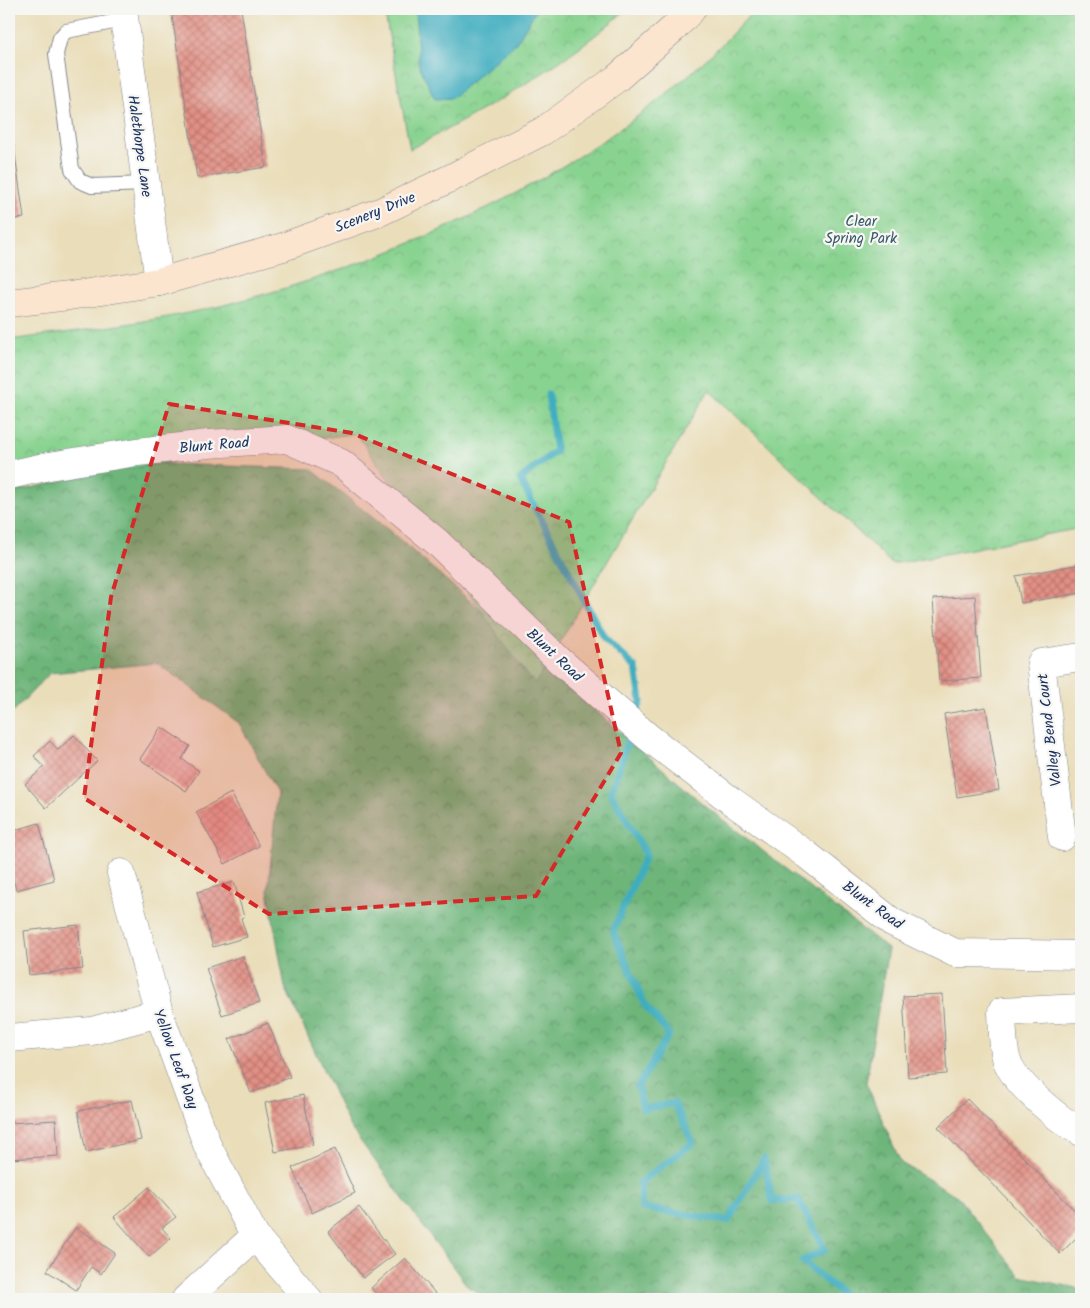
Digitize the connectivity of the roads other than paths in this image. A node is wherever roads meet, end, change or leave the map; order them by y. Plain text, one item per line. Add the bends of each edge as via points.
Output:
1 (692, 9) edge
2 (123, 15) edge
3 (146, 184) junction
4 (159, 282) junction
5 (9, 303) edge
6 (9, 475) edge
7 (1081, 657) edge
8 (1062, 837) dead end
9 (121, 873) dead end
10 (1081, 956) edge
11 (1081, 1008) edge
12 (159, 1013) junction
13 (9, 1038) edge
14 (1081, 1132) edge
15 (255, 1236) junction
16 (186, 1299) edge
17 (308, 1299) edge

1 - 4 street, Scenery Drive via 616,79 543,131 380,212 292,244
2 - 3 street, Halethorpe Lane
2 - 3 lane via 66,31 60,38 56,54 72,169 80,181 92,186
3 - 4 street, Halethorpe Lane
4 - 5 street, Scenery Drive
6 - 10 street, Blunt Road via 146,451 287,440 342,463 437,542 560,661 646,735 892,922 955,953
7 - 8 street, Valley Bend Court via 1041,663
9 - 12 street, Yellow Leaf Way
11 - 14 street via 1002,1012 1006,1059 1012,1074
12 - 13 street via 92,1031
12 - 15 street, Yellow Leaf Way via 208,1147
15 - 16 street
15 - 17 street, Yellow Leaf Way

